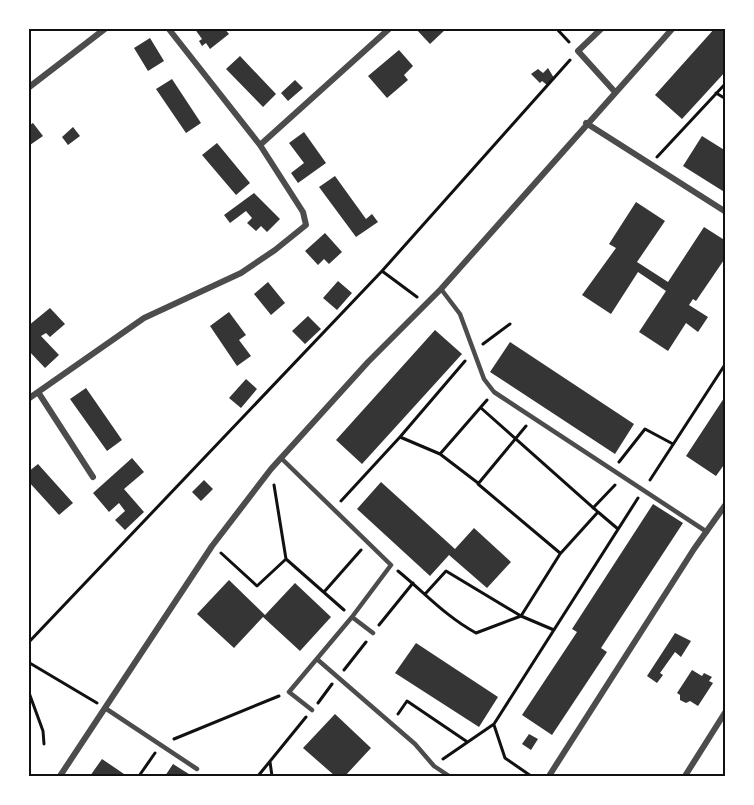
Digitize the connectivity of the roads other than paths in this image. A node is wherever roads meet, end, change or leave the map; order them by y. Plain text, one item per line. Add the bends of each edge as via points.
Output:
1 (106, 28) edge
2 (168, 28) edge
3 (390, 28) edge
4 (602, 28) edge
5 (673, 28) edge
6 (28, 88) edge
7 (615, 92) junction
8 (586, 123) junction
9 (260, 145) junction
10 (726, 212) edge
11 (441, 289) junction
12 (38, 392) junction
13 (28, 399) edge
14 (281, 458) junction
15 (93, 477) dead end
16 (726, 504) edge
17 (707, 532) junction
18 (352, 617) junction
19 (373, 633) dead end
20 (318, 660) junction
21 (105, 708) junction
22 (312, 710) dead end
23 (726, 711) edge
24 (197, 769) dead end
25 (60, 777) edge
26 (449, 777) edge
27 (549, 777) edge
28 (685, 777) edge

1 - 6 street
2 - 9 street
3 - 9 street
4 - 7 street via 578,51
5 - 7 street
7 - 8 street
8 - 10 street
8 - 11 street
9 - 12 street via 303,212 306,225 240,273 144,318
11 - 14 street
11 - 17 lane via 460,314 484,379 494,392
12 - 13 street
12 - 15 street
14 - 18 lane via 392,565
14 - 21 street via 212,546
16 - 17 street
17 - 27 street
18 - 19 lane
18 - 20 lane
20 - 22 lane via 289,692
20 - 26 lane
21 - 24 lane
21 - 25 street
23 - 28 street

